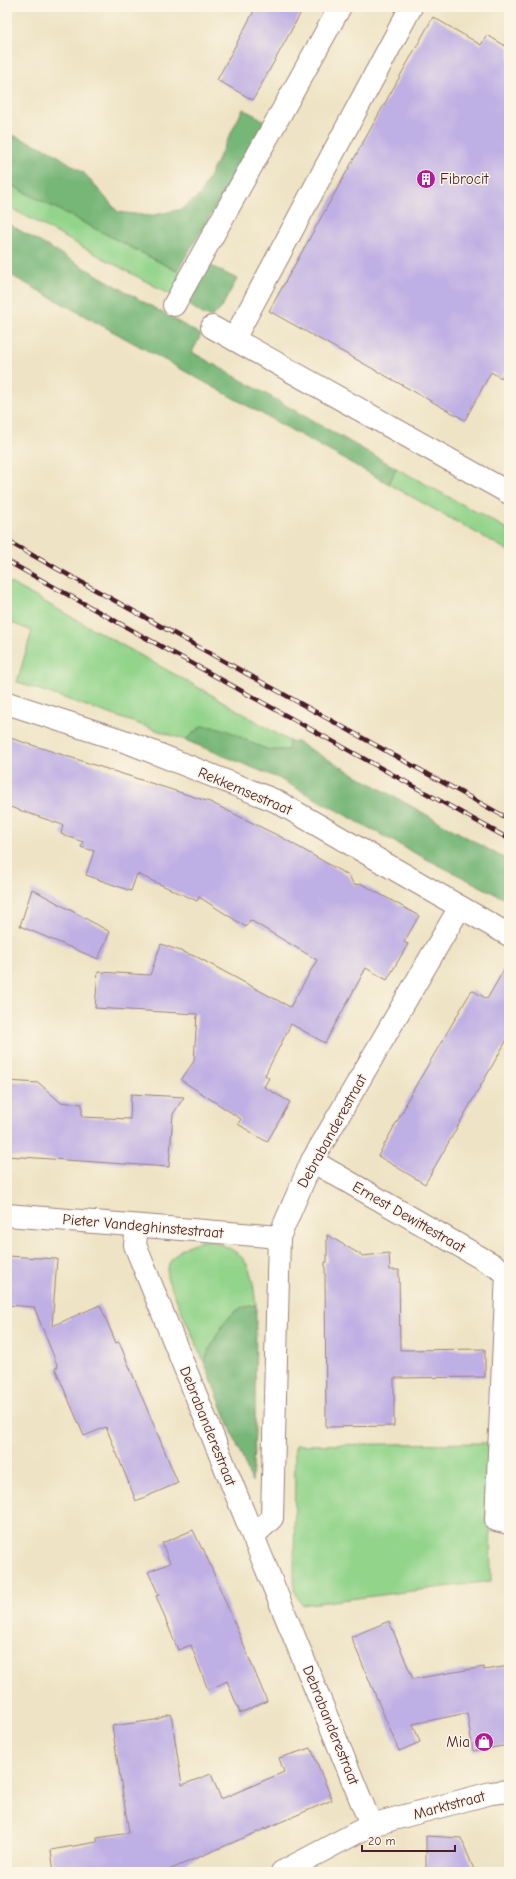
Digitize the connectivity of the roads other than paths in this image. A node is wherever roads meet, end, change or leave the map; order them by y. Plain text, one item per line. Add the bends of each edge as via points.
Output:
1 (340, 7) edge
2 (411, 7) edge
3 (174, 305) dead end
4 (212, 327) dead end
5 (234, 339) junction
6 (509, 493) edge
7 (7, 704) edge
8 (460, 907) junction
9 (509, 935) edge
10 (312, 1161) junction
11 (7, 1215) edge
12 (138, 1226) junction
13 (279, 1237) junction
14 (508, 1273) edge
15 (509, 1523) edge
16 (253, 1536) junction
17 (509, 1791) edge
18 (371, 1825) junction
19 (282, 1872) edge

1 - 3 street
2 - 5 street
4 - 5 street
5 - 6 street
7 - 8 street, Rekkemsestraat via 130,743 276,802
8 - 9 street, Rekkemsestraat
8 - 10 street, Debrabanderestraat
10 - 13 street, Debrabanderestraat
10 - 14 street, Ernest Dewittestraat
11 - 12 street, Pieter Vandeghinstestraat
12 - 13 street, Pieter Vandeghinstestraat
12 - 16 street, Debrabanderestraat via 135,1245
13 - 16 street, Debrabanderestraat via 272,1518
14 - 15 street, Ernest Dewittestraat via 496,1520
16 - 18 street, Debrabanderestraat
17 - 18 street, Marktstraat via 491,1793
18 - 19 street, Marktstraat

